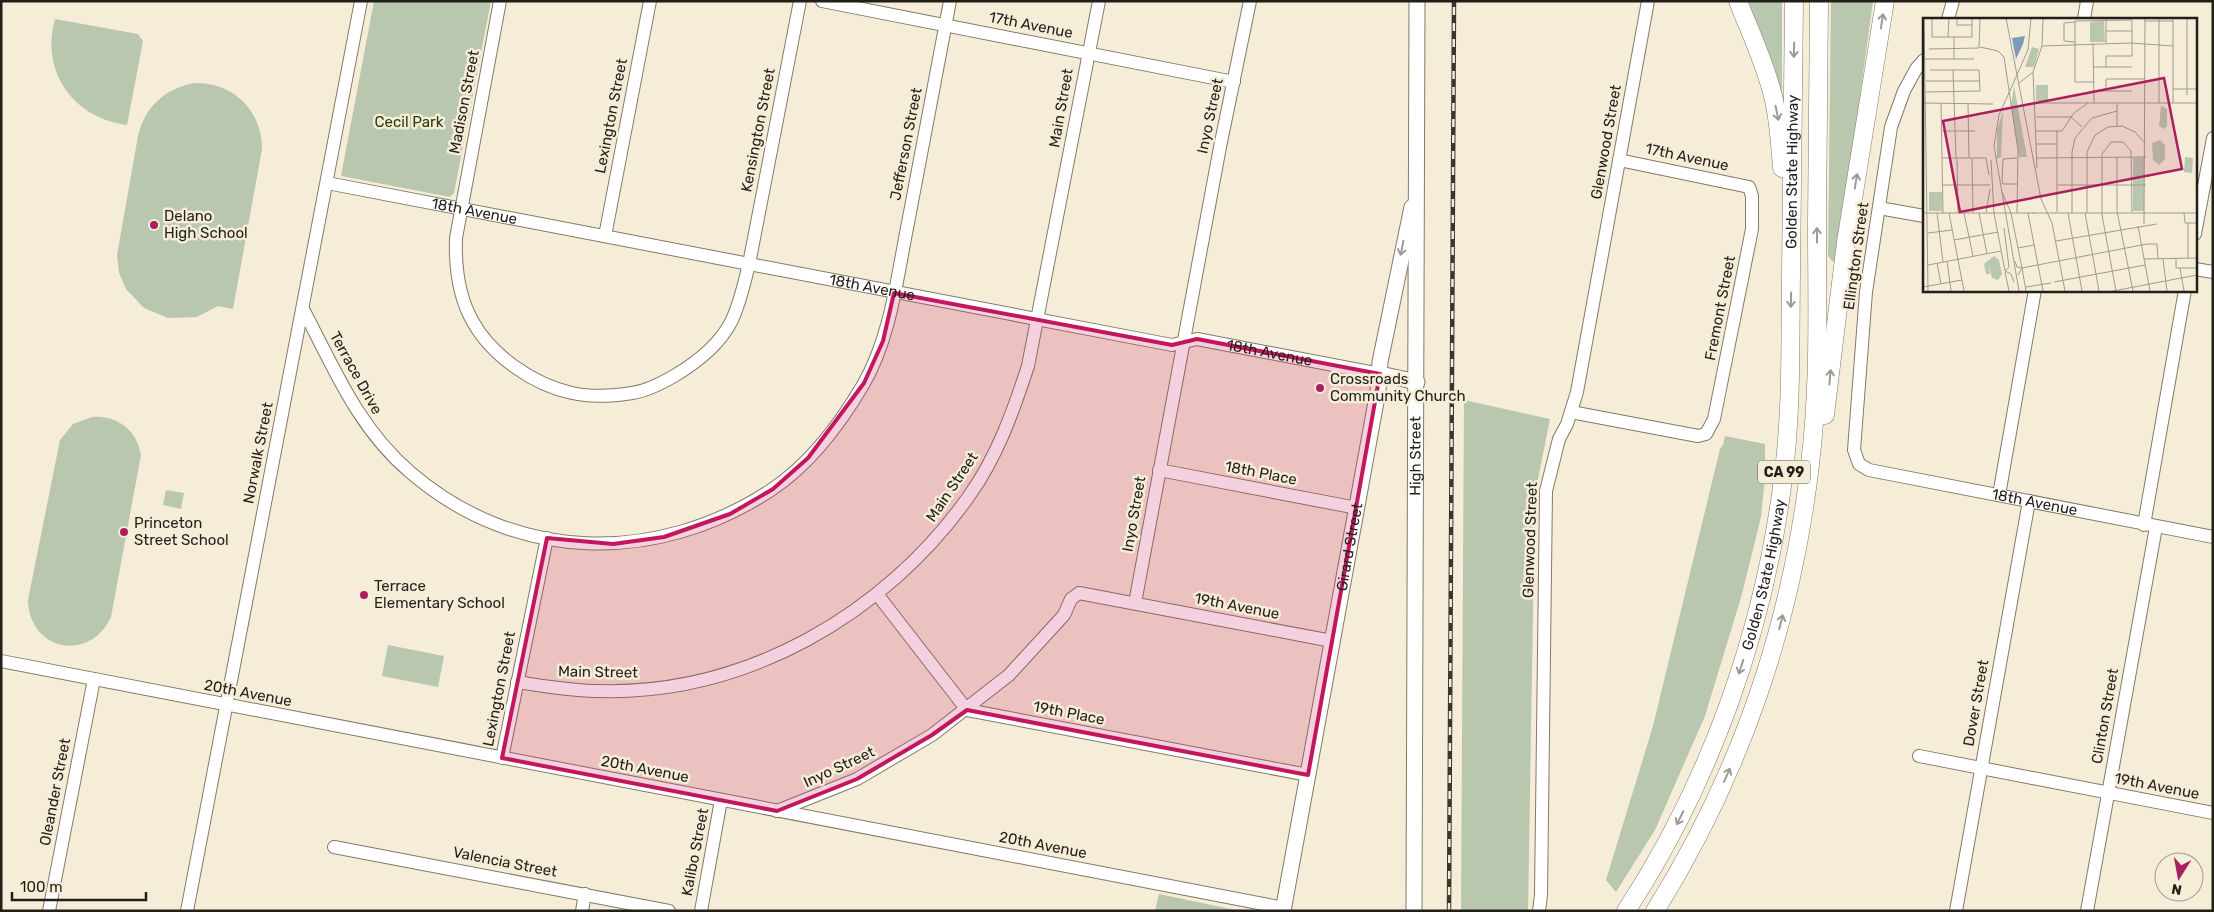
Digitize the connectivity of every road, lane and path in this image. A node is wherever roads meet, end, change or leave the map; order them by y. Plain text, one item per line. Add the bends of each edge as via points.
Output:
1 (361, 1) edge
2 (500, 1) edge
3 (650, 1) edge
4 (800, 1) edge
5 (822, 1) edge
6 (950, 1) edge
7 (1099, 1) edge
8 (1250, 1) edge
9 (1417, 1) edge
10 (1648, 1) edge
11 (1738, 1) edge
12 (1794, 1) edge
13 (1819, 1) edge
14 (1885, 1) edge
15 (1953, 1) edge
16 (2087, 1) edge
17 (1948, 18) edge
18 (2084, 18) edge
19 (945, 26) junction
20 (1088, 53) junction
21 (1923, 61) edge
22 (1234, 82) junction
23 (2213, 138) edge
24 (1619, 160) junction
25 (327, 183) junction
26 (1418, 184) junction
27 (1749, 187) joint
28 (1879, 208) junction
29 (460, 209) junction
30 (1923, 216) edge
31 (2196, 229) edge
32 (605, 236) junction
33 (749, 264) junction
34 (2196, 269) edge
35 (2213, 272) edge
36 (1791, 273) junction
37 (2035, 291) edge
38 (2185, 291) edge
39 (894, 293) junction
40 (303, 309) junction
41 (1038, 320) junction
42 (1184, 342) junction
43 (1380, 374) junction
44 (1417, 382) junction
45 (1571, 412) junction
46 (1859, 464) joint
47 (1159, 470) junction
48 (1998, 495) junction
49 (2028, 501) junction
50 (1357, 508) junction
51 (1804, 510) junction
52 (2150, 526) junction
53 (2213, 537) edge
54 (547, 538) junction
55 (877, 594) junction
56 (1135, 603) junction
57 (1332, 641) junction
58 (1, 661) edge
59 (94, 679) junction
60 (517, 682) junction
61 (225, 705) junction
62 (967, 710) junction
63 (1919, 756) dead end
64 (502, 758) junction
65 (1981, 768) junction
66 (1308, 776) junction
67 (2108, 793) junction
68 (721, 800) junction
69 (776, 810) junction
70 (2213, 813) edge
71 (334, 847) dead end
72 (585, 894) junction
73 (1284, 910) edge
74 (49, 911) edge
75 (188, 911) edge
76 (582, 911) edge
77 (669, 911) edge
78 (700, 911) edge
79 (1414, 911) edge
80 (1539, 911) edge
81 (1626, 911) edge
82 (1655, 911) edge
83 (1956, 911) edge
84 (2087, 911) edge

1 - 25 street, Norwalk Street
2 - 29 street, Madison Street
3 - 32 street, Lexington Street
4 - 33 street, Kensington Street
5 - 19 street, 17th Avenue
6 - 19 street, Jefferson Street
7 - 20 street, Main Street
8 - 22 street, Inyo Street
9 - 26 main road, High Street
10 - 24 street, Glenwood Street
11 -> 36 highway via 1766,71 1778,121
12 -> 36 highway, Golden State Highway / CA 99
51 -> 13 highway, Golden State Highway / CA 99 via 1816,393
51 -> 14 highway via 1825,419 1846,242
15 - 17 street
16 - 18 street
19 - 20 street, 17th Avenue
19 - 39 street, Jefferson Street
20 - 22 street, 17th Avenue
20 - 41 street, Main Street
21 - 28 street, Ellington Street via 1904,92 1891,127
22 - 42 street, Inyo Street
23 - 31 street
24 - 27 street, 17th Avenue
24 - 45 street, Glenwood Street
25 - 29 street, 18th Avenue
25 - 40 street, Norwalk Street
26 -> 43 main road, Girard Street via 1404,237
26 - 44 main road, High Street
27 - 45 street, Fremont Street via 1752,228 1714,419 1706,434 1698,436
28 - 30 street
28 - 46 street, Ellington Street via 1865,312 1854,450
29 - 32 street, 18th Avenue
29 - 33 street, Madison Street via 455,266 473,322 493,348 515,367 572,393 634,393 689,367 711,348 730,323
32 - 33 street, 18th Avenue
33 - 39 street, 18th Avenue
34 - 35 street
36 -> 81 highway, Golden State Highway / CA 99 via 1786,449 1776,525 1755,620 1698,782
37 - 48 street
38 - 52 street, Clinton Street
39 - 41 street, 18th Avenue
39 - 54 street, Terrace Drive via 883,341 864,383 839,422 808,458 773,489 730,514 664,537 613,544
40 - 54 street, Terrace Drive via 352,404 378,440 400,463 426,485 471,513 514,531
40 - 61 street, Norwalk Street
41 - 42 street, 18th Avenue via 1172,345
41 - 55 street, Main Street via 1028,366 995,452 942,533
42 - 43 street, 18th Avenue via 1197,339
42 - 47 street, Inyo Street
43 - 44 main road, 18th Avenue
43 - 50 main road, Girard Street
44 - 79 main road, High Street
45 - 80 street, Glenwood Street via 1559,439 1546,491 1542,895
46 - 48 street, 18th Avenue via 1869,470
47 - 50 street, 18th Place
47 - 56 street, Inyo Street
48 - 49 street, 18th Avenue
49 - 52 street, 18th Avenue
49 - 65 street, Dover Street
50 - 57 main road, Girard Street
82 -> 51 highway, Golden State Highway / CA 99 via 1709,813 1751,715 1780,623
52 - 53 street, 18th Avenue
52 - 67 street, Clinton Street
54 - 60 street, Lexington Street
55 - 60 street, Main Street via 805,642 766,660 726,673 634,690 600,691
55 - 62 street
56 - 57 street, 19th Avenue
56 - 62 street, Inyo Street via 1079,593 1071,600 1064,615 1009,675
57 - 66 main road, Girard Street
58 - 59 street, 20th Avenue
59 - 61 street, 20th Avenue
59 - 74 street, Oleander Street
60 - 64 street, Lexington Street
61 - 64 street, 20th Avenue
61 - 75 street, Norwalk Street
62 - 66 street, 19th Place
62 - 69 street, Inyo Street via 865,775
63 - 65 street, 19th Avenue
64 - 68 street, 20th Avenue
65 - 67 street, 19th Avenue
65 - 83 street, Dover Street
66 - 73 main road, Girard Street
67 - 70 street, 19th Avenue
67 - 84 street, Clinton Street
68 - 69 street, 20th Avenue
68 - 78 street, Kalibo Street
69 - 73 street, 20th Avenue
71 - 72 street, Valencia Street
72 - 76 street
72 - 77 street, Valencia Street

